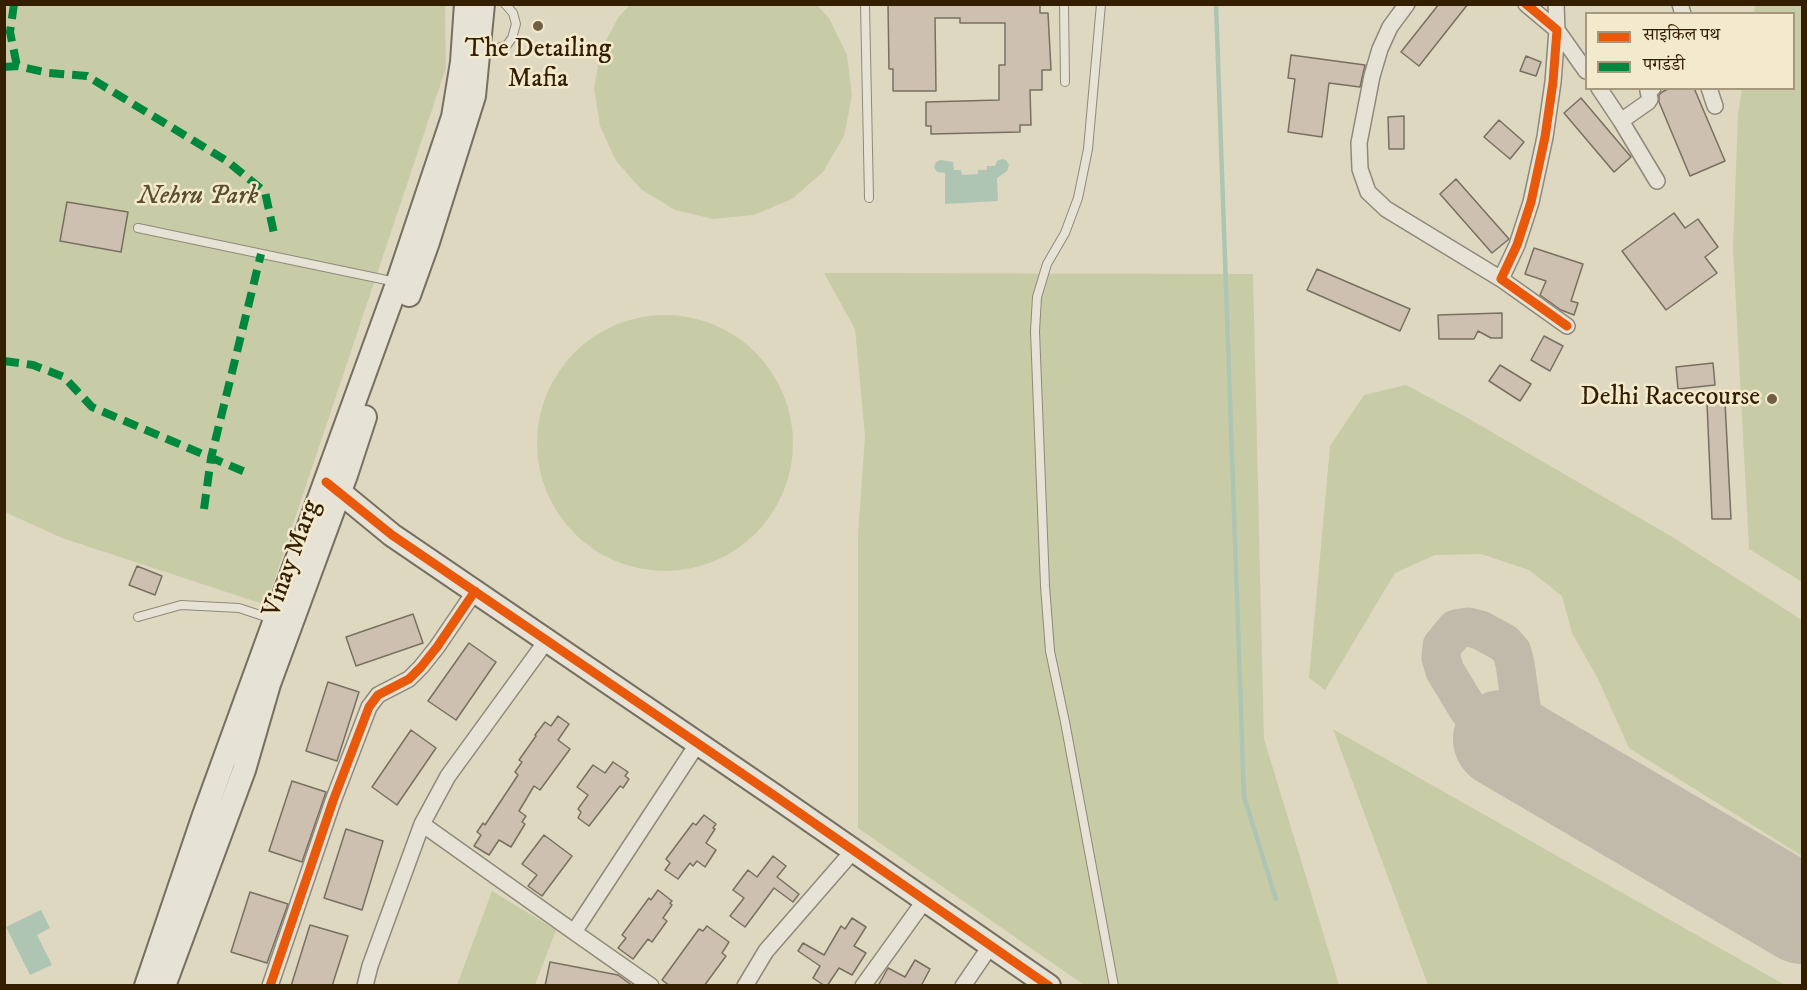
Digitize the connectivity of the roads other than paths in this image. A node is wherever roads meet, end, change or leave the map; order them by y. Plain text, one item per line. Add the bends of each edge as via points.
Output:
1 (466, 4) edge
2 (483, 4) edge
3 (505, 4) edge
4 (866, 4) edge
5 (1064, 4) edge
6 (1101, 4) edge
7 (1407, 4) edge
8 (1526, 4) edge
9 (1556, 4) edge
10 (1557, 30) junction
11 (479, 55) junction
12 (1585, 68) edge
13 (1065, 82) dead end
14 (1600, 90) edge
15 (1649, 90) edge
16 (1710, 90) edge
17 (1714, 106) dead end
18 (1621, 121) junction
19 (1657, 181) dead end
20 (869, 198) dead end
21 (138, 228) dead end
22 (1501, 279) junction
23 (397, 282) junction
24 (1567, 326) dead end
25 (333, 487) junction
26 (475, 591) junction
27 (138, 617) dead end
28 (276, 620) junction
29 (547, 640) junction
30 (698, 743) junction
31 (422, 824) junction
32 (853, 850) junction
33 (925, 900) junction
34 (574, 932) junction
35 (991, 945) junction
36 (146, 986) edge
37 (164, 986) edge
38 (270, 986) edge
39 (365, 986) edge
40 (651, 986) edge
41 (745, 986) edge
42 (863, 986) edge
43 (963, 986) edge
44 (1049, 986) edge
45 (1114, 986) edge

1 - 23 main road, Vinay Marg via 453,117
2 - 11 main road, Vinay Marg
3 - 11 lane via 516,24 512,38 507,45
4 - 20 lane
5 - 13 lane
6 - 45 lane via 1088,149 1078,198 1065,233 1047,264 1037,297 1035,331 1050,651
7 - 22 street via 1390,27 1372,76 1359,143 1360,169 1368,192 1386,209
8 - 10 street
9 - 10 street
10 - 12 street
10 - 22 street via 1545,137 1531,202
11 - 25 main road, Vinay Marg via 474,96 428,242
14 - 18 street
15 - 18 street via 1648,102
16 - 17 street
18 - 19 street
21 - 23 lane
22 - 24 street
23 - 25 main road, Vinay Marg
25 - 26 main road via 392,535
25 - 28 main road, Vinay Marg
25 - 37 main road, Vinay Marg via 244,770
26 - 29 main road
26 - 38 street via 421,667 409,679 378,695 369,707
27 - 28 lane via 180,605 239,608
28 - 36 main road, Vinay Marg
29 - 30 main road
29 - 31 street via 448,776
30 - 32 main road
30 - 34 street
31 - 34 street
31 - 39 street
32 - 33 main road
32 - 41 street via 766,951
33 - 35 main road
33 - 42 street
34 - 40 street
35 - 43 street
35 - 44 main road

